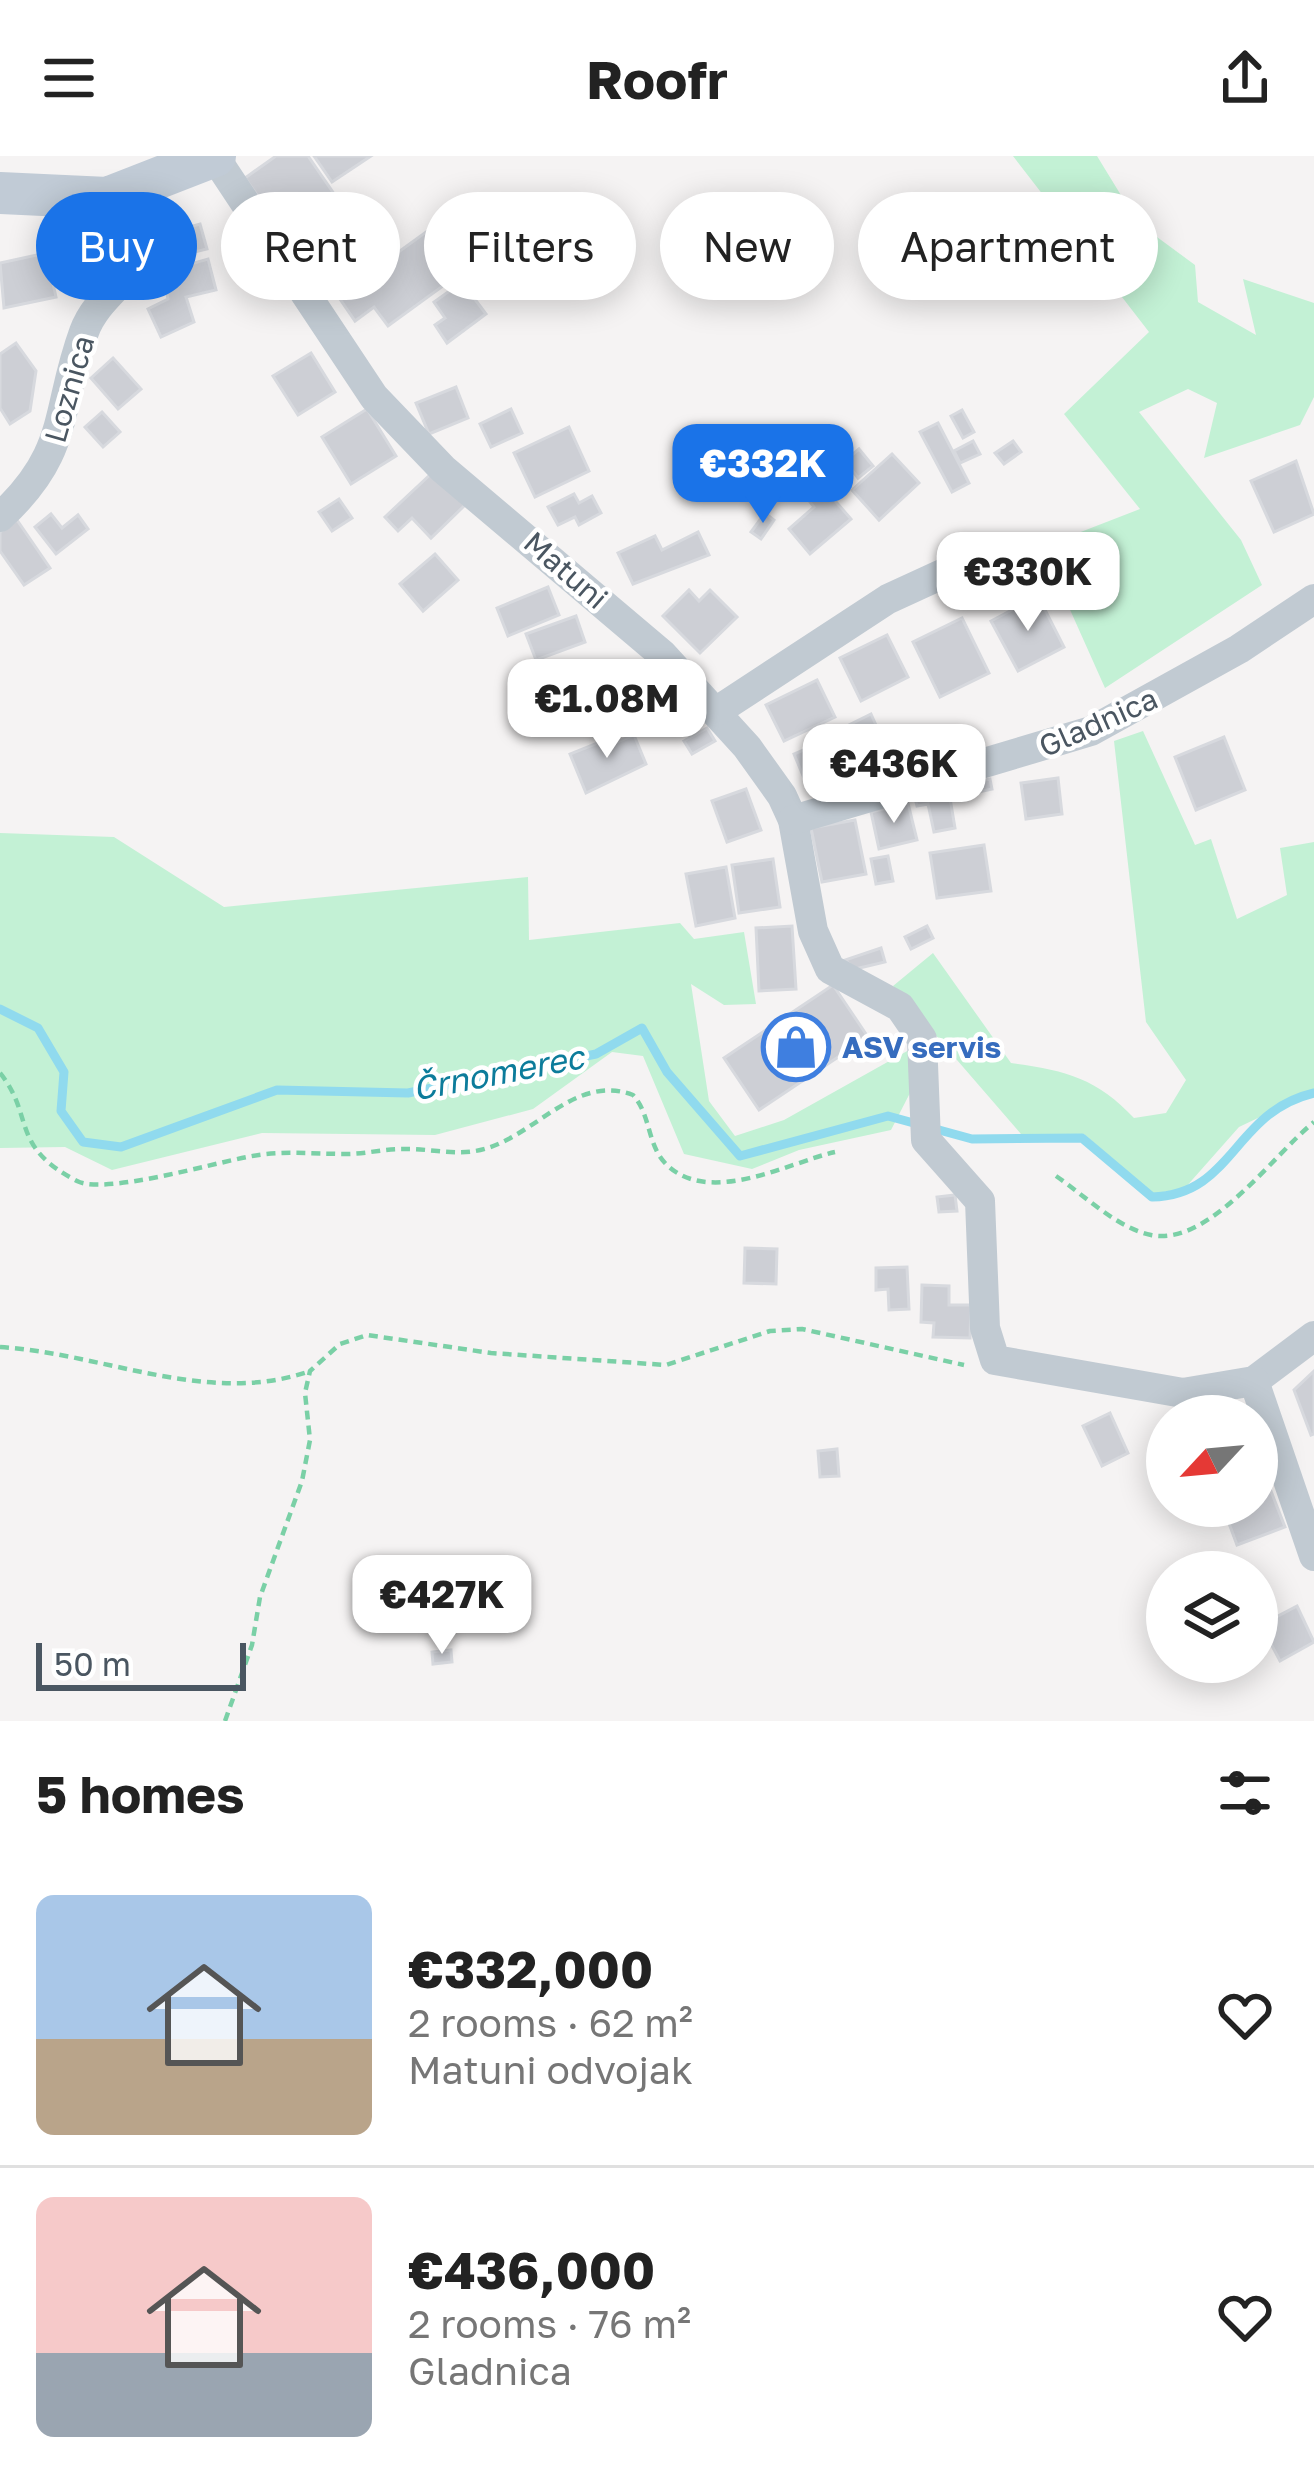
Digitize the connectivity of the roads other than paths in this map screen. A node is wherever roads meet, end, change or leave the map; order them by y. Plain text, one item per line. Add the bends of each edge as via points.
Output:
1 (215, 156) edge
2 (131, 192) edge
3 (0, 193) edge
4 (36, 197) edge
5 (106, 300) edge
6 (0, 517) edge
7 (986, 554) dead end
8 (1314, 598) edge
9 (717, 711) junction
10 (793, 820) junction
11 (1314, 1336) edge
12 (1254, 1382) junction
13 (1314, 1556) edge

1 - 2 main road
1 - 9 street, Matuni via 374,397 443,469 646,640
3 - 4 main road
5 - 6 street, Loznica via 89,321 54,447
7 - 9 street via 888,599
8 - 10 street, Gladnica via 1091,731
9 - 10 street, Matuni
10 - 12 street, Matuni via 813,931 830,969 901,1007 917,1028 924,1128 980,1201 985,1328 994,1360 1184,1393
11 - 12 street
12 - 13 street

